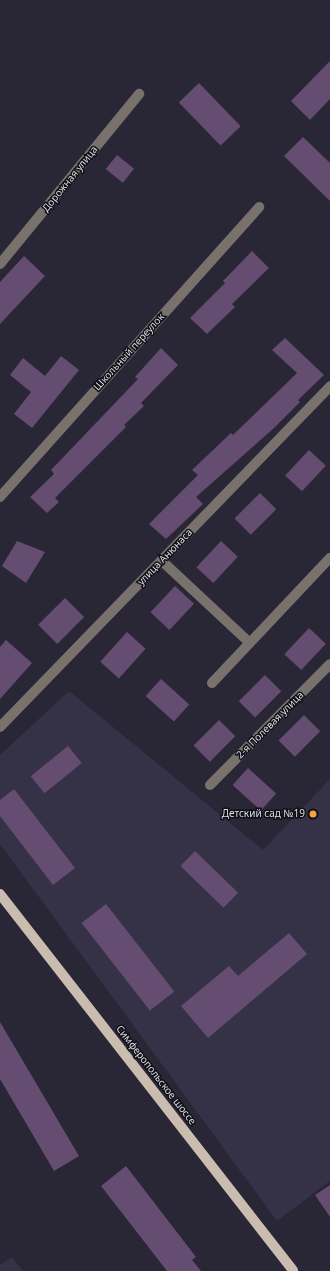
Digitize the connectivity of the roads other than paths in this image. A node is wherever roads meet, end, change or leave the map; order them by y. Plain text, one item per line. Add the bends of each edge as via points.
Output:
1 (139, 94) dead end
2 (259, 207) dead end
3 (0, 264) edge
4 (330, 386) edge
5 (0, 497) edge
6 (330, 558) edge
7 (162, 560) junction
8 (250, 643) junction
9 (330, 664) edge
10 (212, 683) dead end
11 (0, 727) edge
12 (210, 785) dead end
13 (0, 894) edge
14 (294, 1271) edge

1 - 3 street, Дорожная улица
2 - 5 street, Школьный переулок
4 - 7 street, улица Анюнаса
6 - 8 street
7 - 8 street
7 - 11 street, улица Анюнаса
8 - 10 street
9 - 12 street, 2-я Полевая улица
13 - 14 main road, Симферопольское шоссе

